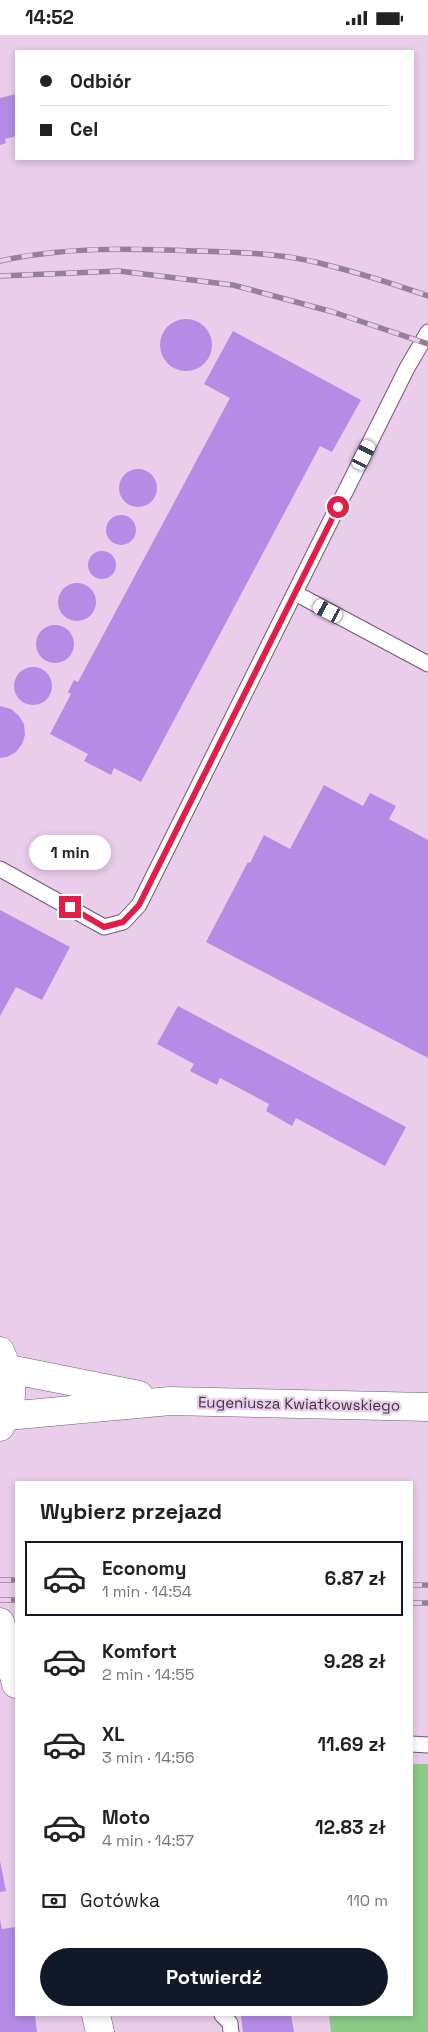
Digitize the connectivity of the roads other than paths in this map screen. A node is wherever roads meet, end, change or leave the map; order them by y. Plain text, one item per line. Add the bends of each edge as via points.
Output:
1 (428, 332) edge
2 (295, 593) junction
3 (428, 664) edge
4 (0, 869) edge
5 (4, 1360) edge
6 (170, 1401) junction
7 (428, 1407) edge
8 (3, 1421) edge
9 (0, 1622) edge
10 (15, 1680) edge
11 (413, 1744) edge
12 (428, 1745) edge
13 (96, 2016) edge
14 (223, 2016) edge
15 (100, 2032) edge
16 (231, 2032) edge

1 - 2 lane
2 - 3 lane
2 - 4 lane via 139,905 123,922 104,927
5 - 6 street, Eugeniusza Kwiatkowskiego
5 - 8 street via 12,1393
6 - 7 street, Eugeniusza Kwiatkowskiego
6 - 8 street, Eugeniusza Kwiatkowskiego
9 - 10 street
11 - 12 lane
13 - 15 street
14 - 16 lane via 230,2023

